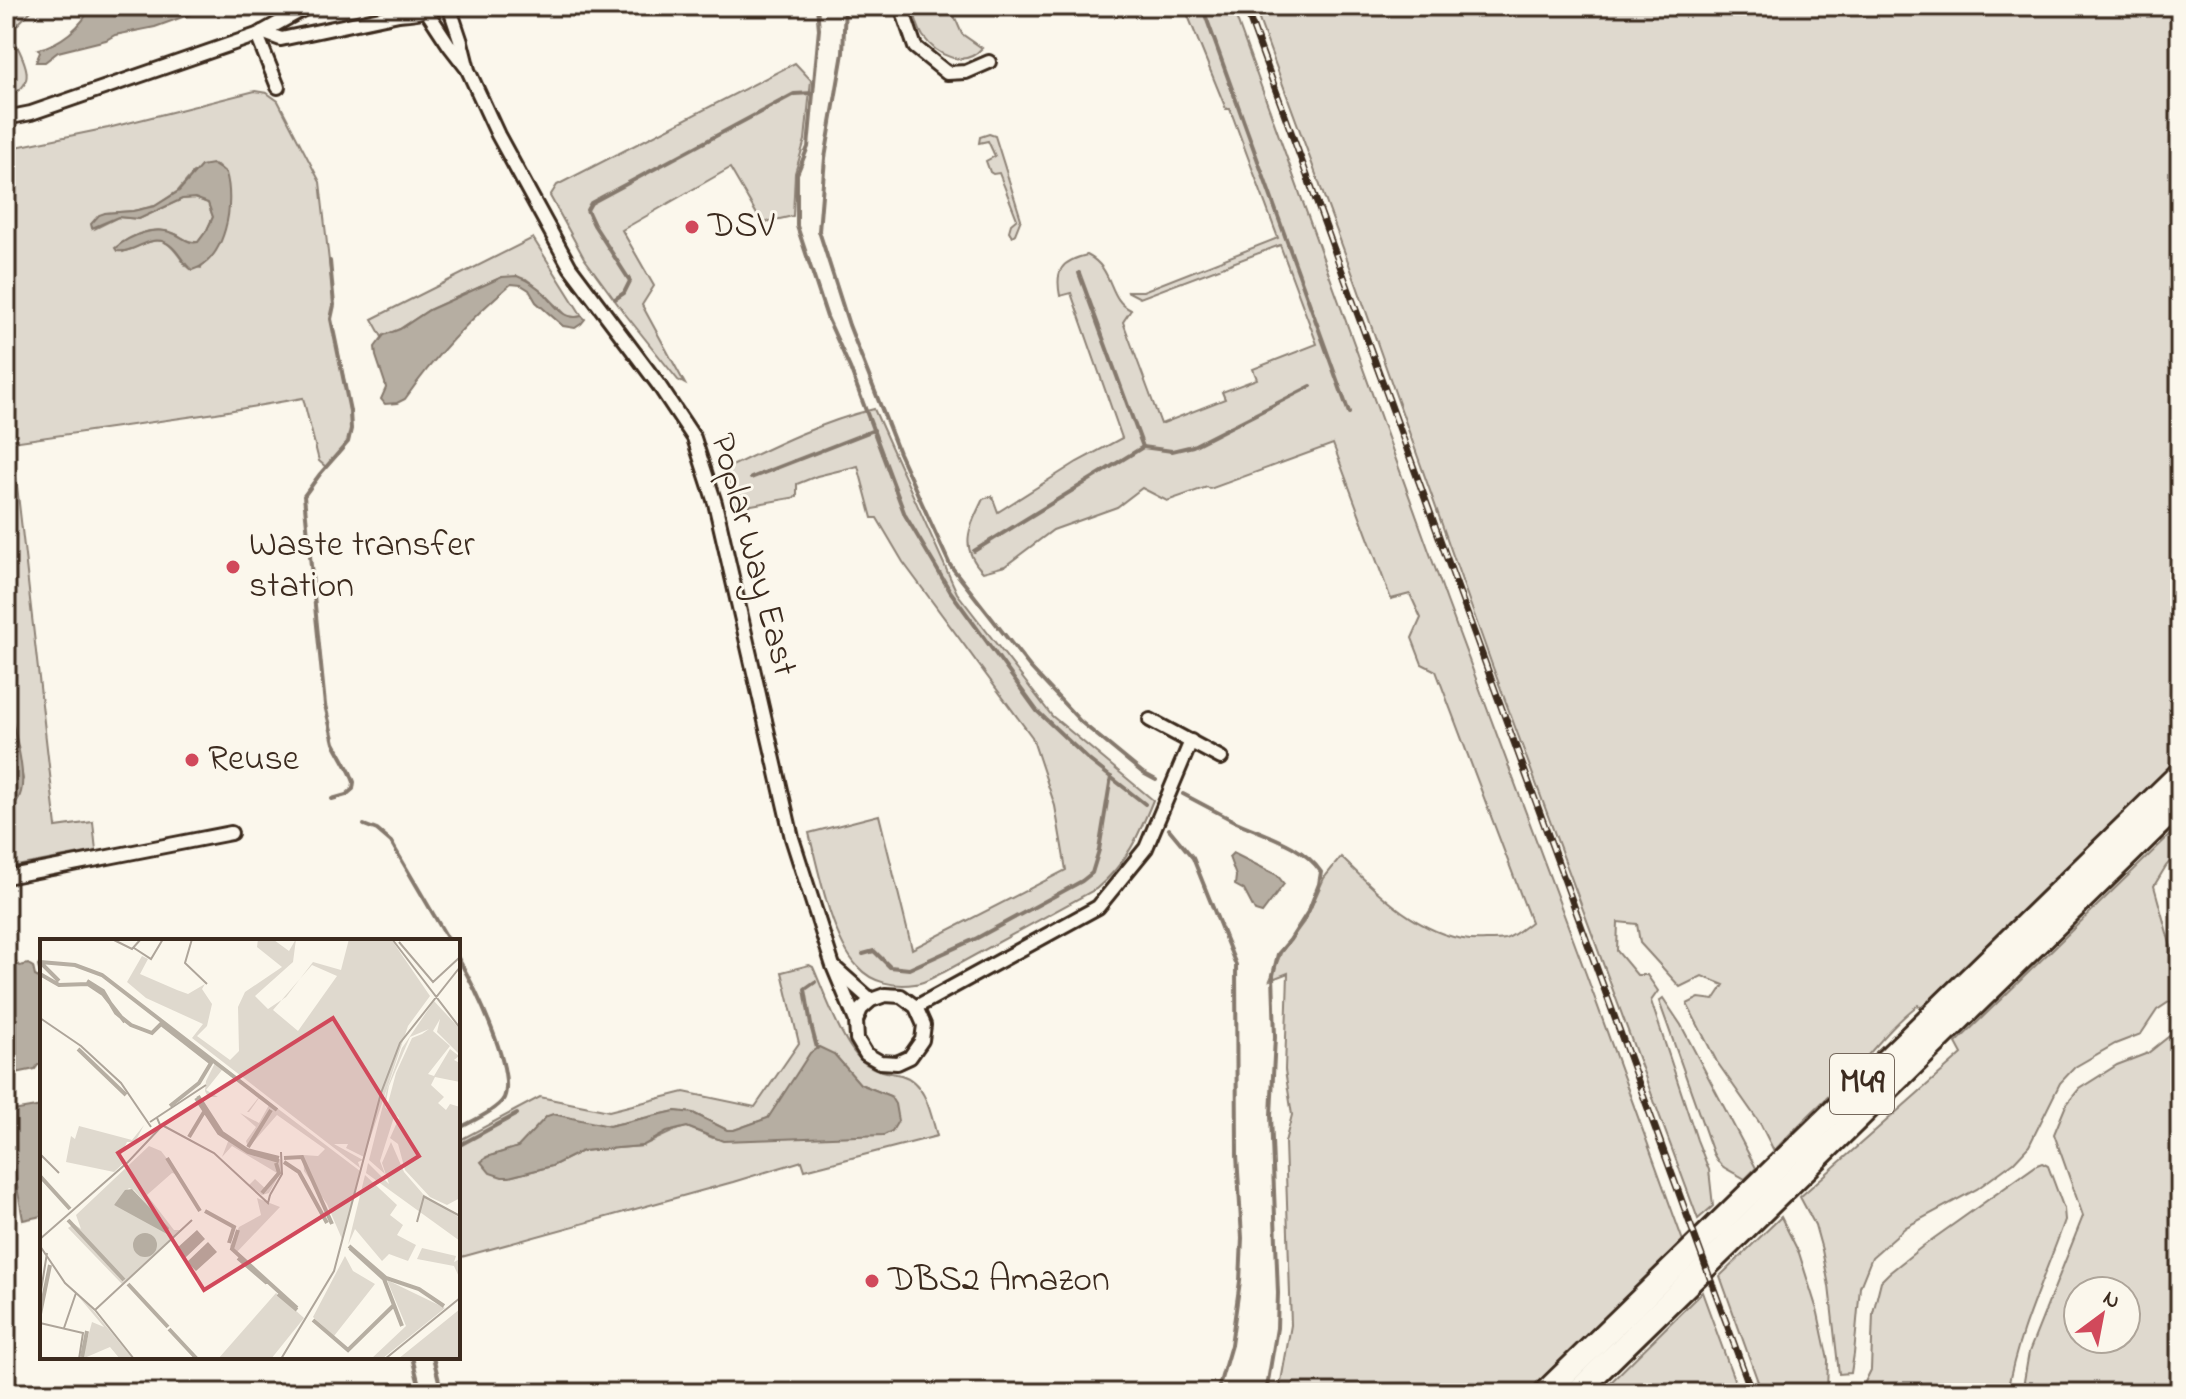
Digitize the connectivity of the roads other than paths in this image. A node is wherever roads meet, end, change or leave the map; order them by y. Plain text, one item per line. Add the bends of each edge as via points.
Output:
1 (309, 6) edge
2 (382, 6) edge
3 (449, 6) edge
4 (901, 6) edge
5 (429, 8) edge
6 (399, 14) junction
7 (260, 34) junction
8 (989, 62) dead end
9 (468, 70) junction
10 (278, 87) dead end
11 (6, 118) edge
12 (1150, 720) dead end
13 (1191, 741) junction
14 (1221, 758) dead end
15 (2180, 774) edge
16 (2180, 803) edge
17 (231, 833) dead end
18 (6, 877) edge
19 (833, 966) junction
20 (871, 1000) junction
21 (916, 1007) junction
22 (856, 1021) junction
23 (1545, 1393) edge
24 (1576, 1393) edge

1 - 7 street
2 - 6 street
3 - 9 street, Poplar Way East
4 - 8 street via 915,47 947,73
5 - 6 street
5 - 9 street, Poplar Way East
6 - 7 street via 281,39
7 - 10 street
7 - 11 street
9 - 19 street, Poplar Way East via 570,267 694,438 715,503 792,838
12 - 13 street
13 - 14 street
13 - 21 street via 1146,848 1098,907
15 - 23 highway, M49
16 - 24 highway, M49
17 - 18 street
19 - 20 street
19 - 22 street, Poplar Way East
20 - 21 street via 901,996
20 - 22 street
21 - 22 street, Poplar Way East via 924,1025 922,1040 910,1057 897,1063 866,1054 857,1039

